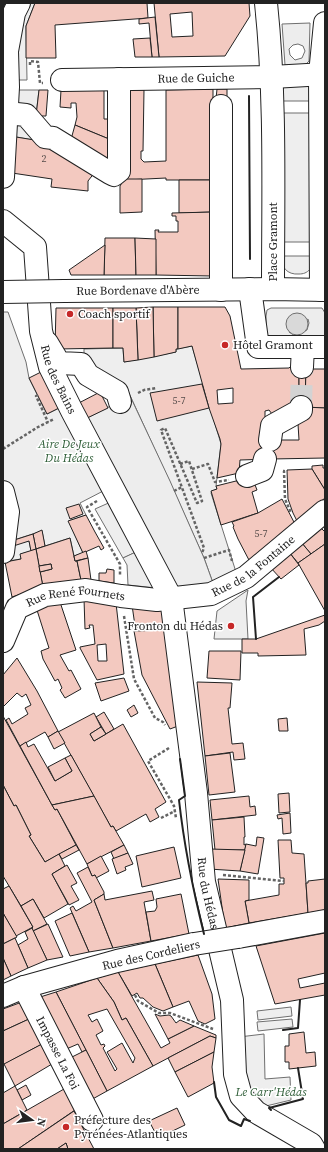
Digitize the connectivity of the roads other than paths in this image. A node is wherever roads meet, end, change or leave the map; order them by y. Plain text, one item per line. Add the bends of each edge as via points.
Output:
1 (19, 3) edge
2 (266, 3) edge
3 (325, 23) edge
4 (322, 74) edge
5 (272, 76) junction
6 (119, 79) junction
7 (62, 80) dead end
8 (221, 106) dead end
9 (7, 113) junction
10 (3, 177) edge
11 (3, 221) edge
12 (250, 289) junction
13 (273, 289) junction
14 (221, 290) junction
15 (324, 291) edge
16 (3, 292) edge
17 (41, 331) junction
18 (325, 347) edge
19 (129, 398) road end
20 (301, 407) dead end
21 (261, 461) road end
22 (3, 492) edge
23 (325, 511) edge
24 (3, 552) edge
25 (171, 598) junction
26 (10, 602) edge
27 (3, 641) edge
28 (325, 920) edge
29 (24, 987) junction
30 (3, 996) edge
31 (92, 1120) dead end
32 (314, 1149) edge

1 - 9 street via 14,13 6,51
2 - 5 street, Place Gramont
3 - 4 street, Place Gramont
4 - 5 street
4 - 15 street, Place Gramont
5 - 6 street, Rue de Guiche
5 - 13 street, Place Gramont
6 - 7 street, Rue de Guiche
6 - 9 street via 119,171 114,175 53,138 45,137 26,115
8 - 14 street
9 - 10 street
11 - 17 street, Rue des Bains via 34,247
12 - 13 street, Rue Bordenave d'Abère
12 - 14 street, Rue Bordenave d'Abère
12 - 18 street via 258,347 302,357
13 - 15 street, Place Gramont
14 - 16 street, Rue Bordenave d'Abère, bridge
17 - 19 street, Rue des Bains via 59,363 81,364 88,375
17 - 25 street, Rue des Bains via 50,367
20 - 21 street via 301,410 272,426
22 - 24 street via 8,512
23 - 25 street, Rue de la Fontaine via 246,577 211,594
25 - 26 street, Rue René Fournets via 157,600 120,586
25 - 32 street, Rue du Hédas via 196,793 204,882 232,1000 235,1074 241,1096 256,1112 311,1144
26 - 27 street, Rue René Fournets
28 - 29 street, Rue des Cordeliers, bridge via 117,961
29 - 30 street, Rue des Cordeliers
29 - 31 street, Impasse La Foi

